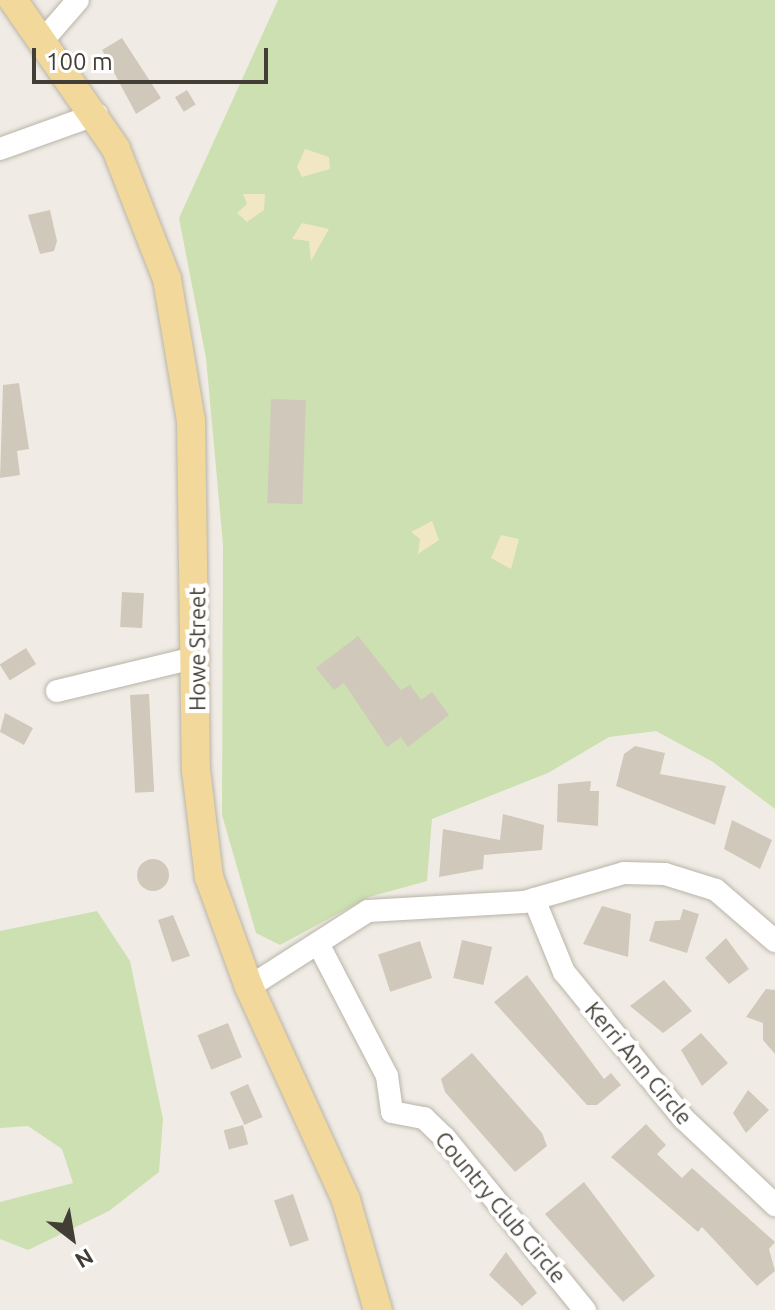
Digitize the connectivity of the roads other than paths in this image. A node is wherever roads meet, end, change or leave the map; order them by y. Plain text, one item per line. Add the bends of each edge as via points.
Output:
1 (13, 0) edge
2 (78, 0) edge
3 (45, 38) junction
4 (97, 114) junction
5 (0, 149) edge
6 (198, 657) junction
7 (57, 691) dead end
8 (534, 899) junction
9 (402, 907) junction
10 (775, 941) edge
11 (323, 953) junction
12 (249, 987) junction
13 (775, 1205) edge
14 (378, 1310) edge
15 (585, 1310) edge

1 - 3 main road, Howe Street
2 - 3 street
3 - 4 main road, Howe Street
4 - 5 street
4 - 6 main road, Howe Street via 149,221 176,319 196,489
6 - 7 street
6 - 12 main road, Howe Street via 196,770 204,849
8 - 9 street
8 - 10 street via 611,875 665,874 728,897
8 - 13 street, Kerri Ann Circle via 564,972 683,1118
9 - 11 street
9 - 12 street via 355,917
11 - 12 street
11 - 15 street, Country Club Circle via 387,1076 392,1112 424,1118 445,1138
12 - 14 main road, Howe Street via 346,1200

